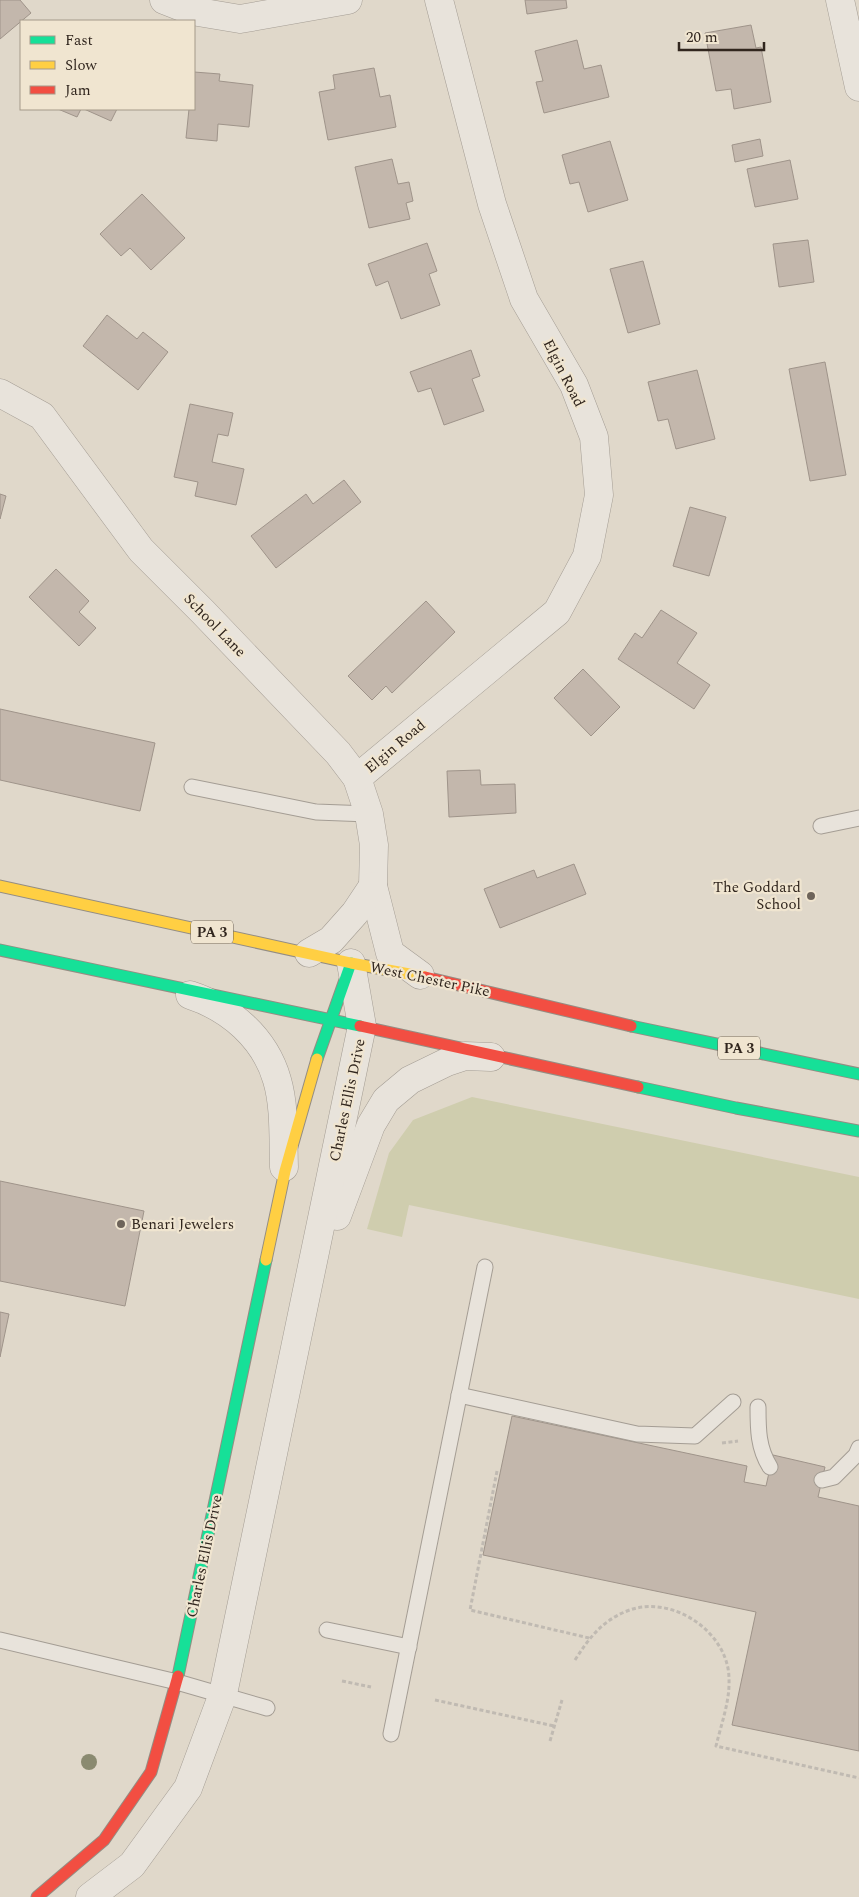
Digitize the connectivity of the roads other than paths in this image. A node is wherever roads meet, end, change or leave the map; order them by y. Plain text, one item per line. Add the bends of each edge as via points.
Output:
1 (164, 0) edge
2 (348, 0) edge
3 (439, 0) edge
4 (840, 0) edge
5 (859, 87) edge
6 (0, 393) edge
7 (357, 778) junction
8 (192, 787) dead end
9 (369, 814) junction
10 (859, 818) edge
11 (822, 826) dead end
12 (0, 886) edge
13 (373, 886) junction
14 (0, 950) edge
15 (309, 953) junction
16 (351, 963) junction
17 (420, 976) junction
18 (158, 984) junction
19 (331, 1020) junction
20 (362, 1026) junction
21 (501, 1058) junction
22 (859, 1074) edge
23 (859, 1131) edge
24 (285, 1171) junction
25 (485, 1267) dead end
26 (304, 1305) junction
27 (459, 1395) junction
28 (733, 1402) dead end
29 (758, 1407) dead end
30 (859, 1448) edge
31 (770, 1467) dead end
32 (822, 1480) dead end
33 (327, 1630) dead end
34 (0, 1640) edge
35 (409, 1647) junction
36 (178, 1682) junction
37 (223, 1694) junction
38 (267, 1708) dead end
39 (392, 1734) dead end
40 (37, 1897) edge
41 (90, 1897) edge

1 - 2 street via 192,11 240,19
3 - 7 street, Elgin Road via 492,204 524,299 574,384 594,437 599,495 587,556 557,612
4 - 5 street
6 - 7 street, School Lane via 42,416 141,550 338,753
7 - 9 street, School Lane
8 - 9 lane via 316,812
9 - 13 street, School Lane via 374,845
10 - 11 lane
12 - 15 main road, West Chester Pike / PA 3
13 - 15 street via 331,940
13 - 17 street, School Lane via 390,953
14 - 18 main road
15 - 16 main road, West Chester Pike / PA 3
16 - 17 main road, West Chester Pike / PA 3
16 - 19 main road, Charles Ellis Drive
16 - 20 street, Charles Ellis Drive
17 - 22 main road, West Chester Pike / PA 3 via 618,1023
18 - 19 main road
18 - 24 street, Charles Ellis Drive via 211,1002 261,1045 277,1081
19 - 20 main road
19 - 24 main road, Charles Ellis Drive
20 - 21 main road
20 - 26 street, Charles Ellis Drive
21 - 23 main road
21 - 26 street, Charles Ellis Drive via 465,1056 447,1062 410,1080 386,1100 371,1125
24 - 36 main road, Charles Ellis Drive
25 - 27 lane
26 - 37 street, Charles Ellis Drive
27 - 28 lane via 637,1434 695,1436
27 - 35 lane
29 - 31 lane via 762,1455
30 - 32 lane via 834,1477
33 - 35 lane
34 - 36 lane
35 - 39 lane
36 - 37 lane
36 - 40 main road, Charles Ellis Drive via 151,1772 104,1840
37 - 38 lane
37 - 41 street, Charles Ellis Drive via 188,1788 132,1865

